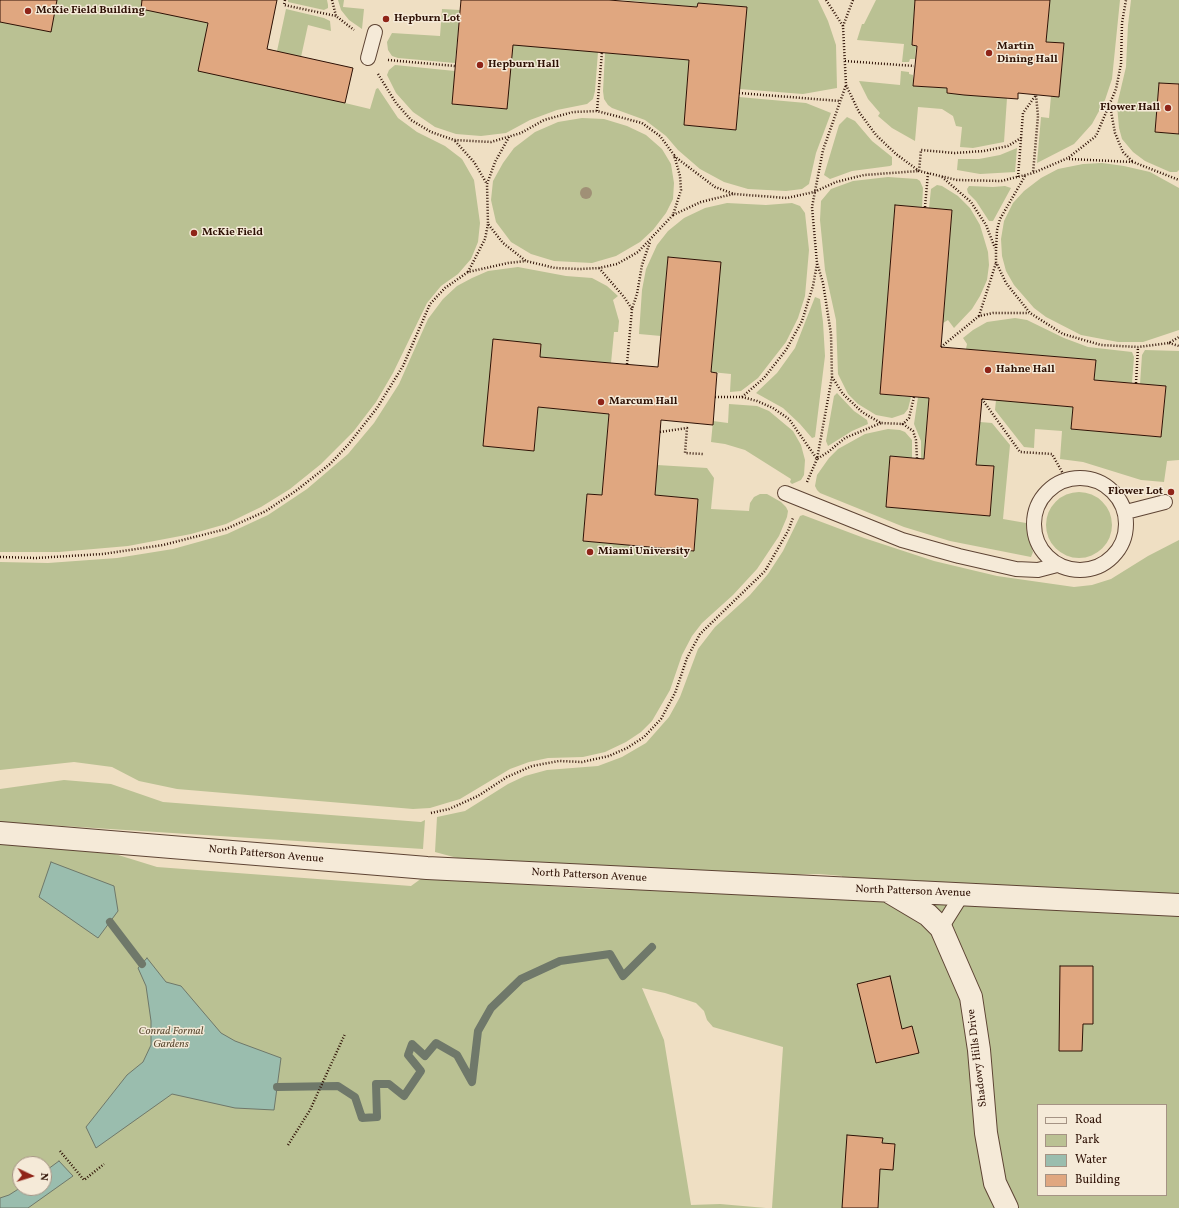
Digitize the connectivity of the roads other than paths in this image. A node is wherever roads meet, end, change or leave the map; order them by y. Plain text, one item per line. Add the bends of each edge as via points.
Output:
1 (375, 32) dead end
2 (368, 58) road end
3 (785, 493) dead end
4 (1165, 502) dead end
5 (1126, 512) junction
6 (1057, 564) junction
7 (0, 833) edge
8 (888, 892) junction
9 (963, 893) junction
10 (1179, 905) edge
11 (941, 928) junction
12 (995, 1183) junction
13 (996, 1208) edge
14 (1008, 1208) edge

1 - 2 lane
3 - 6 lane via 902,540 959,556 1016,569 1038,570
4 - 5 lane
5 - 6 lane via 1127,528 1123,543 1114,556 1102,565 1087,570 1071,570
5 - 6 lane via 1119,498 1109,487 1096,480 1081,477 1066,479 1053,486 1042,497 1036,511 1034,526 1037,541 1045,554
7 - 8 street, North Patterson Avenue via 427,868
8 - 9 street, North Patterson Avenue
8 - 11 street, Shadowy Hills Drive via 928,915
9 - 10 street, North Patterson Avenue
9 - 11 lane
11 - 12 street, Shadowy Hills Drive via 971,997 979,1050 986,1133
12 - 13 lane
12 - 14 street, Shadowy Hills Drive

